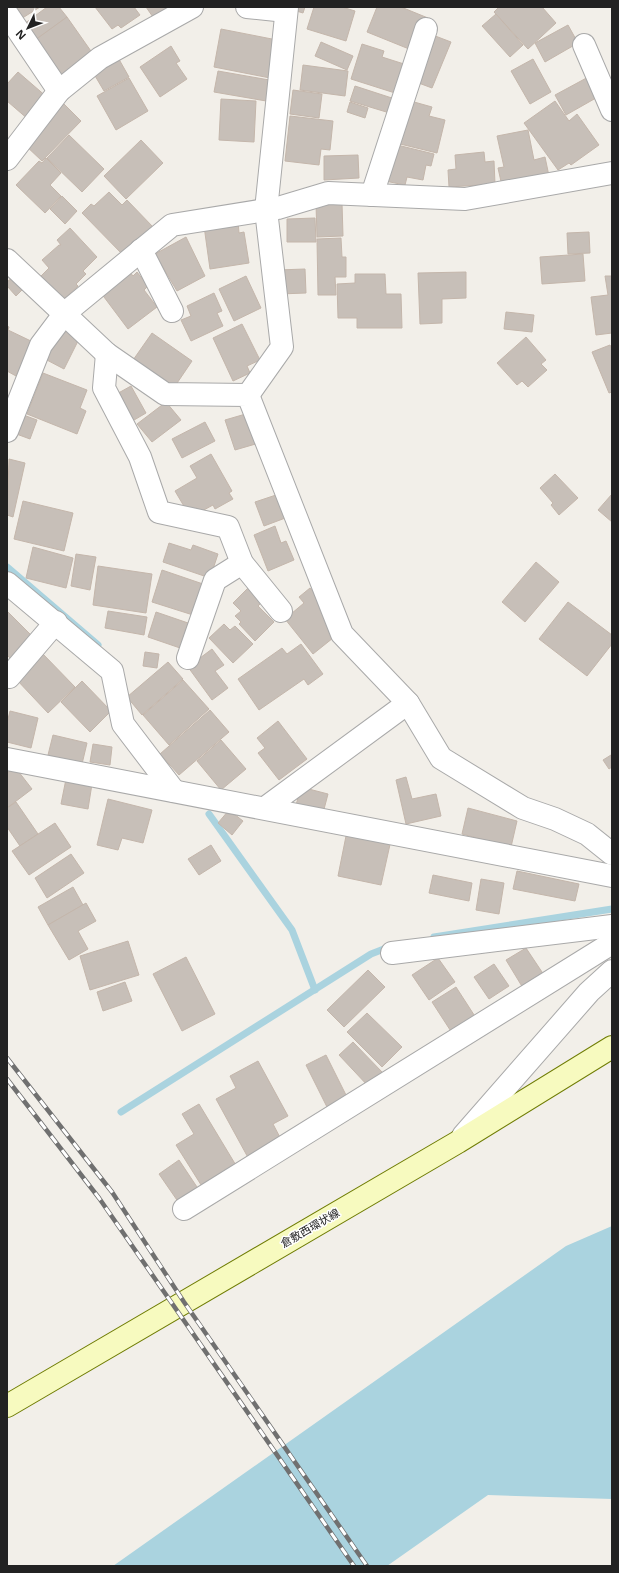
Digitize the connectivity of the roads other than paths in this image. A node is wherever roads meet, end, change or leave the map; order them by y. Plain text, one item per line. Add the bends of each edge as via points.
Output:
1 (192, 7) edge
2 (247, 7) edge
3 (286, 9) edge
4 (7, 14) edge
5 (426, 30) dead end
6 (584, 45) dead end
7 (59, 90) junction
8 (612, 110) edge
9 (7, 159) edge
10 (612, 173) edge
11 (372, 195) junction
12 (266, 210) junction
13 (141, 250) junction
14 (7, 260) edge
15 (172, 311) dead end
16 (66, 313) junction
17 (107, 354) junction
18 (248, 395) junction
19 (7, 431) edge
20 (242, 563) junction
21 (7, 583) edge
22 (281, 611) dead end
23 (56, 622) junction
24 (188, 658) dead end
25 (9, 677) dead end
26 (408, 703) junction
27 (7, 759) edge
28 (174, 791) junction
29 (265, 808) junction
30 (612, 854) edge
31 (612, 876) edge
32 (612, 926) edge
33 (612, 943) edge
34 (392, 953) dead end
35 (612, 971) edge
36 (612, 1047) edge
37 (458, 1142) junction
38 (184, 1209) dead end
39 (7, 1406) edge

1 - 7 street via 100,58
2 - 3 street
3 - 12 street
4 - 7 street
5 - 11 street
6 - 8 street
7 - 9 street
10 - 11 street via 465,198
11 - 12 street via 328,193
12 - 13 street via 172,225
12 - 18 street via 282,347
13 - 15 street
13 - 16 street
14 - 16 street
16 - 17 street
16 - 19 street via 41,345
17 - 18 street via 164,394
17 - 20 street via 104,388 140,458 159,512 228,527
18 - 26 street via 342,634
20 - 22 street
20 - 24 street via 215,580
21 - 23 street
23 - 25 street
23 - 28 street via 112,671 123,724
26 - 29 street
26 - 30 street via 441,758 523,808 587,834
27 - 28 street
28 - 29 street
29 - 31 street
32 - 34 street
33 - 38 street
35 - 37 street via 588,992
36 - 37 main road, 倉敷西環状線
37 - 39 main road, 倉敷西環状線

